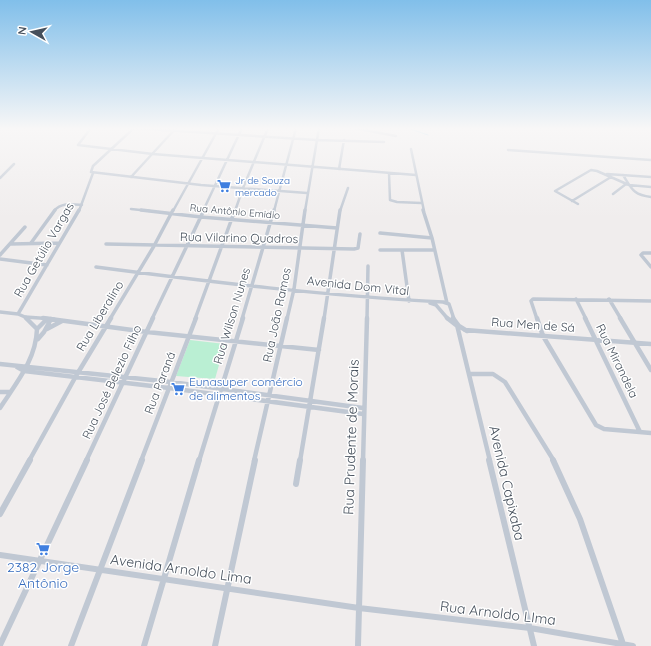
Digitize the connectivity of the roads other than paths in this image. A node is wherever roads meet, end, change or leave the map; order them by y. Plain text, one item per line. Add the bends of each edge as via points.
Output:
1 (101, 158) edge
2 (149, 158) edge
3 (201, 158) edge
4 (212, 158) edge
5 (255, 158) edge
6 (288, 158) edge
7 (314, 158) edge
8 (341, 158) edge
9 (413, 158) edge
10 (624, 158) edge
11 (227, 160) junction
12 (651, 160) edge
13 (254, 162) junction
14 (14, 164) dead end
15 (286, 165) junction
16 (312, 167) junction
17 (339, 169) junction
18 (93, 173) junction
19 (389, 173) junction
20 (604, 174) junction
21 (416, 175) junction
22 (623, 175) junction
23 (131, 177) junction
24 (611, 177) junction
25 (651, 177) edge
26 (0, 178) edge
27 (187, 183) junction
28 (628, 184) junction
29 (215, 186) junction
30 (651, 187) edge
31 (243, 188) junction
32 (348, 188) dead end
33 (280, 191) junction
34 (307, 193) junction
35 (613, 194) dead end
36 (651, 197) edge
37 (572, 201) junction
38 (421, 203) junction
39 (578, 204) dead end
40 (82, 205) junction
41 (131, 209) dead end
42 (172, 213) junction
43 (201, 217) junction
44 (233, 219) junction
45 (271, 222) junction
46 (304, 225) junction
47 (25, 227) dead end
48 (337, 228) junction
49 (380, 233) dead end
50 (360, 234) dead end
51 (432, 238) junction
52 (31, 243) junction
53 (59, 243) junction
54 (11, 244) junction
55 (106, 244) dead end
56 (154, 246) junction
57 (188, 247) junction
58 (223, 247) junction
59 (263, 247) junction
60 (300, 248) junction
61 (334, 248) junction
62 (380, 250) dead end
63 (402, 250) junction
64 (434, 250) junction
65 (651, 253) edge
66 (0, 255) edge
67 (0, 259) edge
68 (47, 265) junction
69 (368, 266) dead end
70 (96, 267) dead end
71 (651, 267) edge
72 (138, 272) junction
73 (172, 277) junction
74 (210, 280) junction
75 (252, 285) junction
76 (294, 289) junction
77 (328, 293) junction
78 (367, 298) junction
79 (576, 299) junction
80 (609, 299) junction
81 (409, 301) junction
82 (651, 301) edge
83 (423, 302) junction
84 (448, 305) junction
85 (0, 312) edge
86 (18, 314) junction
87 (25, 317) junction
88 (49, 319) junction
89 (62, 321) junction
90 (457, 325) junction
91 (105, 326) junction
92 (38, 329) junction
93 (46, 329) junction
94 (467, 331) junction
95 (147, 332) junction
96 (189, 336) junction
97 (543, 336) junction
98 (38, 339) junction
99 (595, 340) junction
100 (236, 341) junction
101 (635, 343) junction
102 (651, 344) edge
103 (282, 345) junction
104 (319, 350) junction
105 (0, 364) edge
106 (25, 369) junction
107 (651, 370) edge
108 (78, 374) junction
109 (469, 374) junction
110 (126, 377) junction
111 (123, 382) junction
112 (171, 382) junction
113 (168, 388) junction
114 (221, 388) junction
115 (0, 392) edge
116 (10, 392) junction
117 (218, 395) junction
118 (269, 396) junction
119 (310, 401) junction
120 (267, 402) junction
121 (0, 408) edge
122 (309, 408) junction
123 (364, 408) junction
124 (363, 414) junction
125 (640, 432) junction
126 (651, 433) edge
127 (296, 484) dead end
128 (0, 514) edge
129 (0, 555) edge
130 (40, 560) junction
131 (100, 570) junction
132 (164, 579) junction
133 (227, 588) junction
134 (358, 608) junction
135 (530, 628) junction
136 (623, 644) junction
137 (0, 645) edge
138 (71, 646) edge
139 (144, 646) edge
140 (215, 646) edge
141 (358, 646) edge
142 (534, 646) edge
143 (633, 646) edge

1 - 18 street, Rua Getúlio Vargas via 91,169
2 - 23 street
3 - 27 street, Rua Liberalino
4 - 11 street
5 - 13 street, Rua Paraná
6 - 15 street, Rua Wilson Nunes
7 - 16 street, Rua João Ramos
8 - 17 street
9 - 21 street
10 - 12 street
11 - 13 street
11 - 29 street, Rua José Belezio Filho
13 - 15 street
13 - 31 street, Rua Paraná
14 - 26 street
15 - 16 street
15 - 33 street, Rua Wilson Nunes
16 - 17 street
16 - 34 street, Rua João Ramos
17 - 19 street
18 - 23 street
18 - 40 street, Rua Getúlio Vargas
19 - 21 street
19 - 38 street via 390,200
20 - 22 street
20 - 24 street
20 - 37 street via 591,170 555,191
21 - 38 street
22 - 25 street
22 - 28 street
23 - 27 street
24 - 28 street
24 - 37 street
27 - 29 street
27 - 42 street, Rua Liberalino
28 - 30 street
28 - 35 street
28 - 36 street via 636,195
29 - 31 street
29 - 43 street, Rua José Belezio Filho
31 - 33 street
31 - 44 street, Rua Paraná
32 - 48 street
33 - 34 street
33 - 45 street, Rua Wilson Nunes
34 - 46 street, Rua João Ramos
37 - 39 street
38 - 51 street
40 - 52 street via 63,204 57,207
40 - 53 street, Rua Getúlio Vargas
41 - 42 street, Rua Antônio Emidio
42 - 43 street, Rua Antônio Emidio
42 - 56 street, Rua Liberalino
43 - 44 street, Rua Antônio Emidio
43 - 57 street, Rua José Belezio Filho
44 - 45 street, Rua Antônio Emidio
44 - 58 street, Rua Paraná
45 - 46 street, Rua Antônio Emidio
45 - 59 street, Rua Wilson Nunes
46 - 48 street, Rua Antônio Emidio
46 - 60 street, Rua João Ramos
47 - 54 street
48 - 61 street
49 - 51 street
50 - 61 street, Rua Vilarino Quadros via 358,248
51 - 64 street
52 - 53 street
52 - 54 street
53 - 68 street, Rua Getúlio Vargas
54 - 66 street
55 - 56 street, Rua Vilarino Quadros
56 - 57 street, Rua Vilarino Quadros
56 - 72 street, Rua Liberalino
57 - 58 street, Rua Vilarino Quadros
57 - 73 street, Rua José Belezio Filho
58 - 59 street, Rua Vilarino Quadros
58 - 74 street, Rua Paraná
59 - 60 street, Rua Vilarino Quadros
59 - 75 street, Rua Wilson Nunes
60 - 61 street, Rua Vilarino Quadros
60 - 76 street, Rua João Ramos
61 - 77 street
62 - 63 street
63 - 64 street
63 - 81 street
64 - 84 street
65 - 71 street via 643,252 641,255
67 - 68 street
68 - 86 street, Rua Getúlio Vargas
69 - 78 street, Rua Prudente de Morais
70 - 72 street, Avenida Dom Vital
72 - 73 street, Avenida Dom Vital
72 - 91 street, Rua Liberalino
73 - 74 street, Avenida Dom Vital
73 - 95 street, Rua José Belezio Filho
74 - 75 street, Avenida Dom Vital
74 - 96 street, Rua Paraná
75 - 76 street, Avenida Dom Vital
75 - 100 street, Rua Wilson Nunes
76 - 77 street, Avenida Dom Vital
76 - 103 street, Rua João Ramos
77 - 78 street, Avenida Dom Vital
77 - 104 street
78 - 81 street, Avenida Dom Vital
78 - 123 street, Rua Prudente de Morais
79 - 80 street
79 - 97 street via 531,301
79 - 99 street, Rua Mirandela
80 - 82 street
80 - 101 street
81 - 83 street, Avenida Dom Vital
83 - 84 street, Avenida Dom Vital
83 - 90 street, Rua Men de Sá via 436,305 447,319
84 - 94 street via 454,321
85 - 86 street
86 - 87 street
87 - 88 street
87 - 92 street
88 - 89 street
88 - 92 street
88 - 93 street
89 - 91 street
89 - 93 street
90 - 94 street, Rua Men de Sá
90 - 109 street, Avenida Capixaba
91 - 95 street
91 - 108 street, Rua Liberalino
92 - 98 street
93 - 98 street
94 - 97 street, Rua Men de Sá
95 - 96 street
95 - 110 street, Rua José Belezio Filho
96 - 100 street
96 - 112 street, Rua Paraná
97 - 99 street, Rua Men de Sá
97 - 125 street via 596,425 604,429
98 - 106 street
99 - 101 street, Rua Men de Sá
99 - 125 street, Rua Mirandela
100 - 103 street
100 - 114 street, Rua Wilson Nunes
101 - 102 street, Rua Men de Sá
101 - 107 street
103 - 104 street
103 - 118 street, Rua João Ramos
104 - 119 street
105 - 106 street
106 - 108 street
106 - 116 street
108 - 110 street
108 - 111 street
108 - 128 street, Rua Liberalino
109 - 135 street, Avenida Capixaba
109 - 136 street via 493,374 499,377 512,392 552,458 580,518
110 - 111 street, Rua José Belezio Filho
110 - 112 street
111 - 113 street
111 - 130 street, Rua José Belezio Filho
112 - 113 street, Rua Paraná
112 - 114 street
113 - 117 street
113 - 131 street, Rua Paraná
114 - 117 street, Rua Wilson Nunes
114 - 118 street
115 - 116 street
116 - 121 street
117 - 120 street
117 - 132 street, Rua Wilson Nunes
118 - 119 street
118 - 120 street, Rua João Ramos
119 - 122 street
119 - 123 street
120 - 122 street
120 - 133 street, Rua João Ramos
122 - 124 street
122 - 127 street
123 - 124 street, Rua Prudente de Morais
124 - 134 street, Rua Prudente de Morais
125 - 126 street
129 - 130 street, Avenida Arnoldo Lima
130 - 131 street, Avenida Arnoldo Lima
130 - 137 street, Rua José Belezio Filho
131 - 132 street, Avenida Arnoldo Lima
131 - 138 street, Rua Paraná
132 - 133 street, Avenida Arnoldo Lima
132 - 139 street, Rua Wilson Nunes
133 - 134 street, Avenida Arnoldo Lima
133 - 140 street, Rua João Ramos
134 - 135 street, Rua Arnoldo LIma
134 - 141 street, Rua Prudente de Morais
135 - 136 street, Rua Arnoldo LIma
135 - 142 street, Avenida Capixaba
136 - 143 street, Rua Arnoldo LIma

